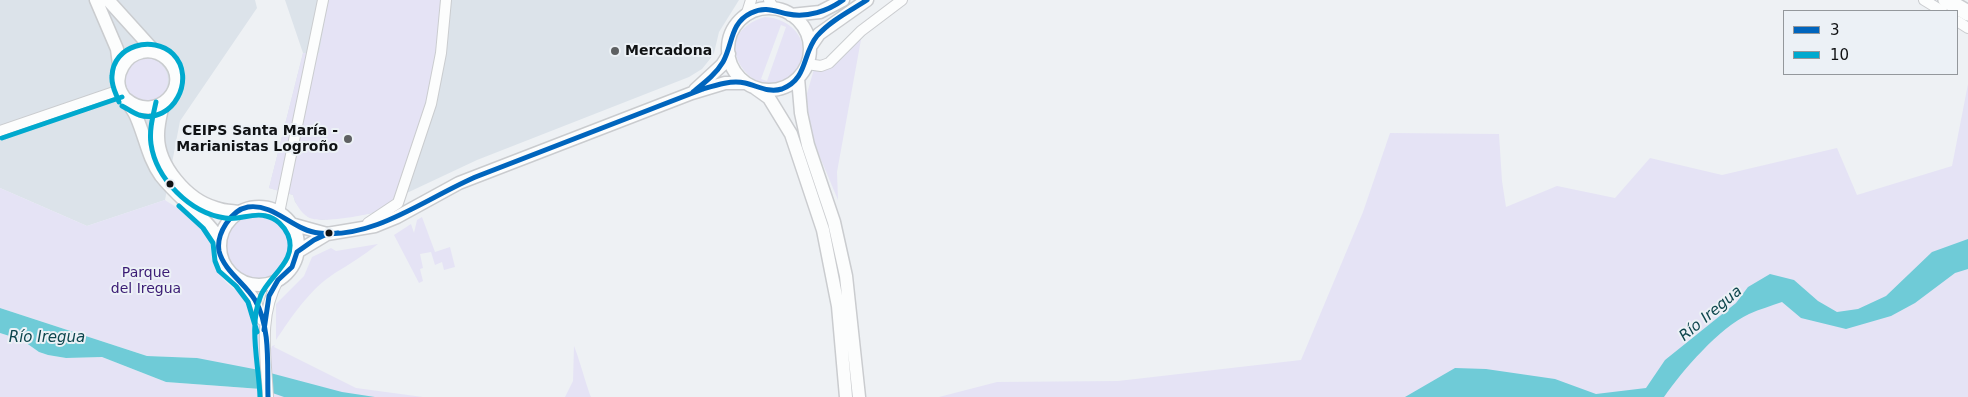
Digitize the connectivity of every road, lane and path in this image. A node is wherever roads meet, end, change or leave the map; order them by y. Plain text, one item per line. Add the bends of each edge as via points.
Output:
1 (96, 0) edge
2 (108, 0) edge
3 (323, 0) edge
4 (446, 0) edge
5 (751, 0) edge
6 (843, 0) edge
7 (867, 0) edge
8 (902, 0) edge
9 (1924, 0) edge
10 (1946, 0) edge
11 (1955, 0) edge
12 (772, 4) edge
13 (1968, 9) edge
14 (1940, 10) edge
15 (1968, 13) edge
16 (791, 15) junction
17 (746, 16) junction
18 (810, 47) junction
19 (155, 52) junction
20 (729, 54) junction
21 (807, 64) junction
22 (120, 72) junction
23 (798, 78) junction
24 (750, 85) junction
25 (692, 93) junction
26 (123, 94) junction
27 (163, 104) junction
28 (0, 131) edge
29 (239, 212) junction
30 (279, 213) junction
31 (291, 224) junction
32 (354, 231) junction
33 (327, 234) junction
34 (220, 240) junction
35 (297, 252) junction
36 (278, 280) junction
37 (242, 281) junction
38 (264, 328) junction
39 (268, 397) edge
40 (846, 397) edge
41 (859, 397) edge

1 - 22 main road via 117,49
2 - 19 main road
3 - 30 street
4 - 32 street via 441,53 431,104 398,204
5 - 17 street
6 - 16 main road via 820,12
7 - 18 main road via 819,34
8 - 21 street via 861,31 829,63 821,66
9 - 14 street
10 - 15 highway
11 - 13 highway
12 - 16 main road
12 - 17 main road
16 - 18 main road via 806,32
17 - 20 main road via 731,34
18 - 21 main road
19 - 22 main road via 136,53
19 - 27 main road via 168,60 175,72 172,93
20 - 24 main road via 732,67
20 - 25 main road
21 - 23 main road
22 - 26 main road
23 - 24 main road via 774,90
23 - 41 main road via 808,144 834,222 846,276
24 - 25 main road via 726,83
24 - 40 main road via 769,98 791,134 823,230 838,306
25 - 32 main road via 459,183 396,217
26 - 27 main road via 132,104 148,108
26 - 28 street
26 - 34 main road via 160,174 177,195 209,223
27 - 29 main road via 158,134 166,166 178,182 199,200 215,208
29 - 30 main road via 259,207
29 - 34 main road via 226,224
30 - 31 main road
31 - 33 main road
31 - 35 main road via 297,238
32 - 33 main road
33 - 35 main road
34 - 37 main road via 226,268
35 - 36 main road via 292,267
36 - 37 main road via 260,285
36 - 38 street via 266,304
37 - 38 street via 255,299
38 - 39 street

